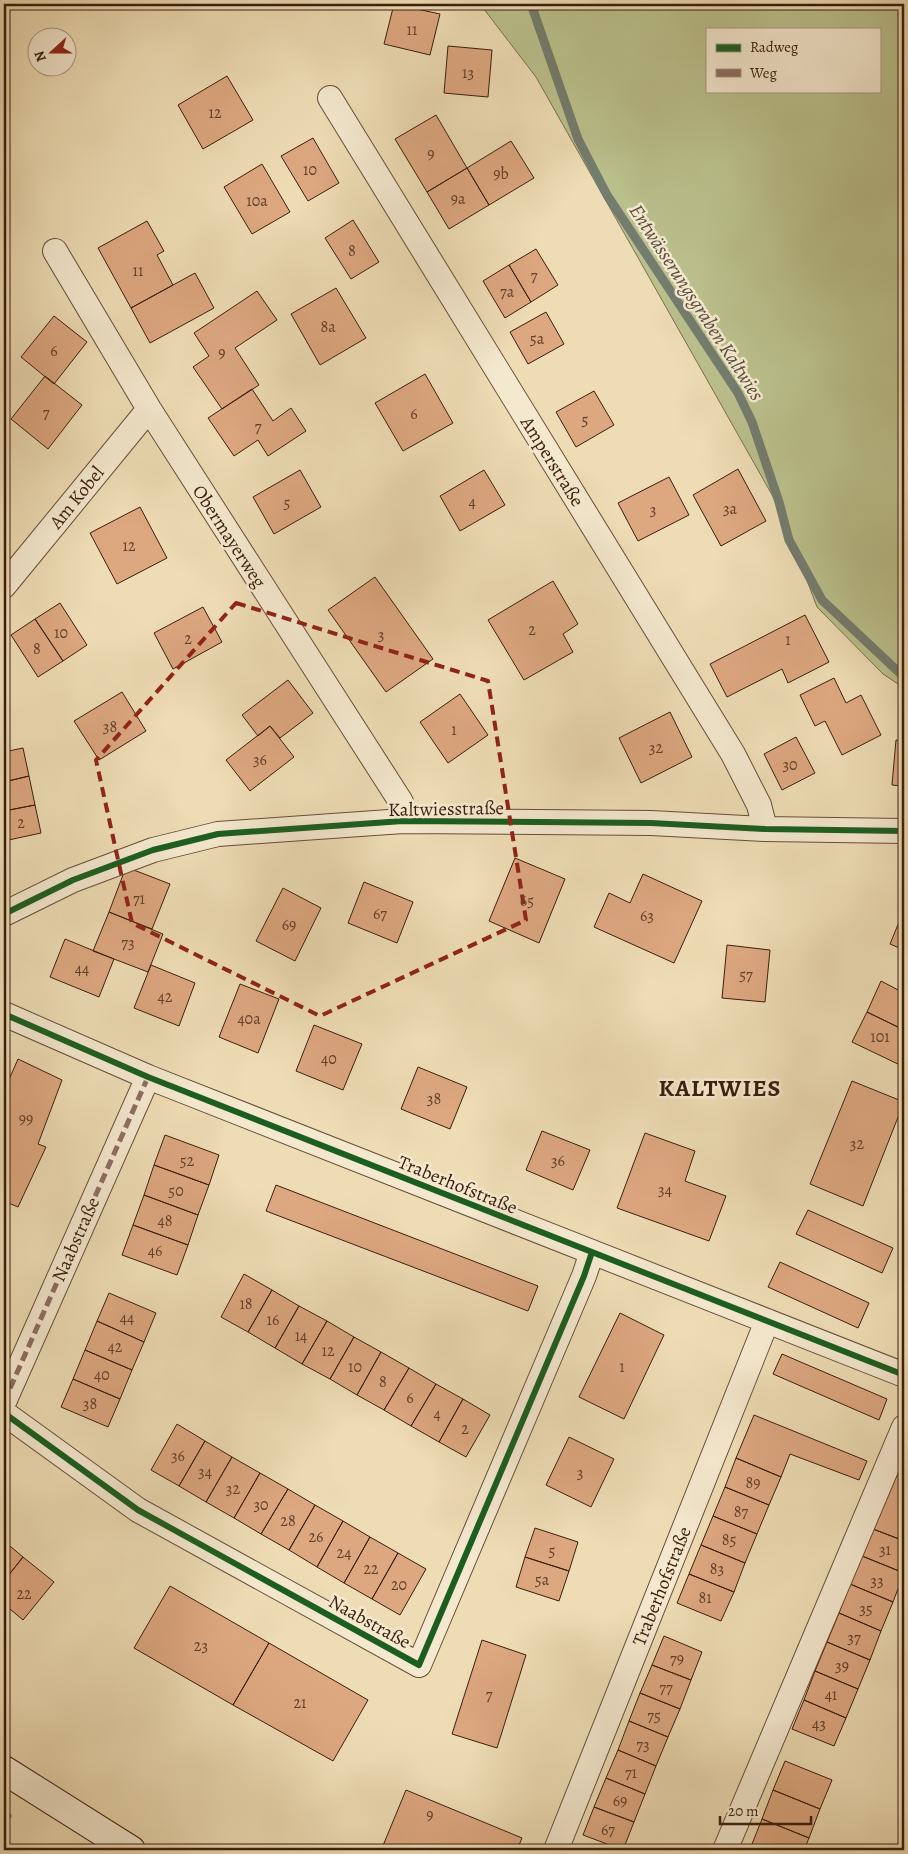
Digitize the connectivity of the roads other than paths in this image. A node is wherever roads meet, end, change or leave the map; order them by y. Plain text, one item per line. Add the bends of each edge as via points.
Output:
1 (330, 98) dead end
2 (55, 251) dead end
3 (148, 409) junction
4 (4, 586) edge
5 (403, 821) junction
6 (765, 829) junction
7 (904, 831) edge
8 (4, 914) edge
9 (4, 1014) edge
10 (148, 1077) junction
11 (592, 1252) junction
12 (767, 1321) junction
13 (904, 1375) edge
14 (4, 1402) edge
15 (4, 1413) edge
16 (904, 1427) edge
17 (4, 1770) edge
18 (131, 1850) edge
19 (556, 1850) edge
20 (725, 1850) edge

1 - 6 street, Amperstraße via 732,754 759,804
2 - 3 street, Obermayerweg
3 - 4 street, Am Kobel
3 - 5 street, Obermayerweg via 400,802
5 - 6 street, Kaltwiesstraße via 651,822
5 - 8 street, Kaltwiesstraße via 218,834 153,850 82,877
6 - 7 street, Kaltwiesstraße
9 - 10 street, Traberhofstraße
10 - 11 street, Traberhofstraße
10 - 14 street, Naabstraße
11 - 12 street, Traberhofstraße
11 - 15 street, Naabstraße via 418,1665 138,1510
12 - 13 street, Traberhofstraße
12 - 19 street, Traberhofstraße
16 - 20 street
17 - 18 main road

